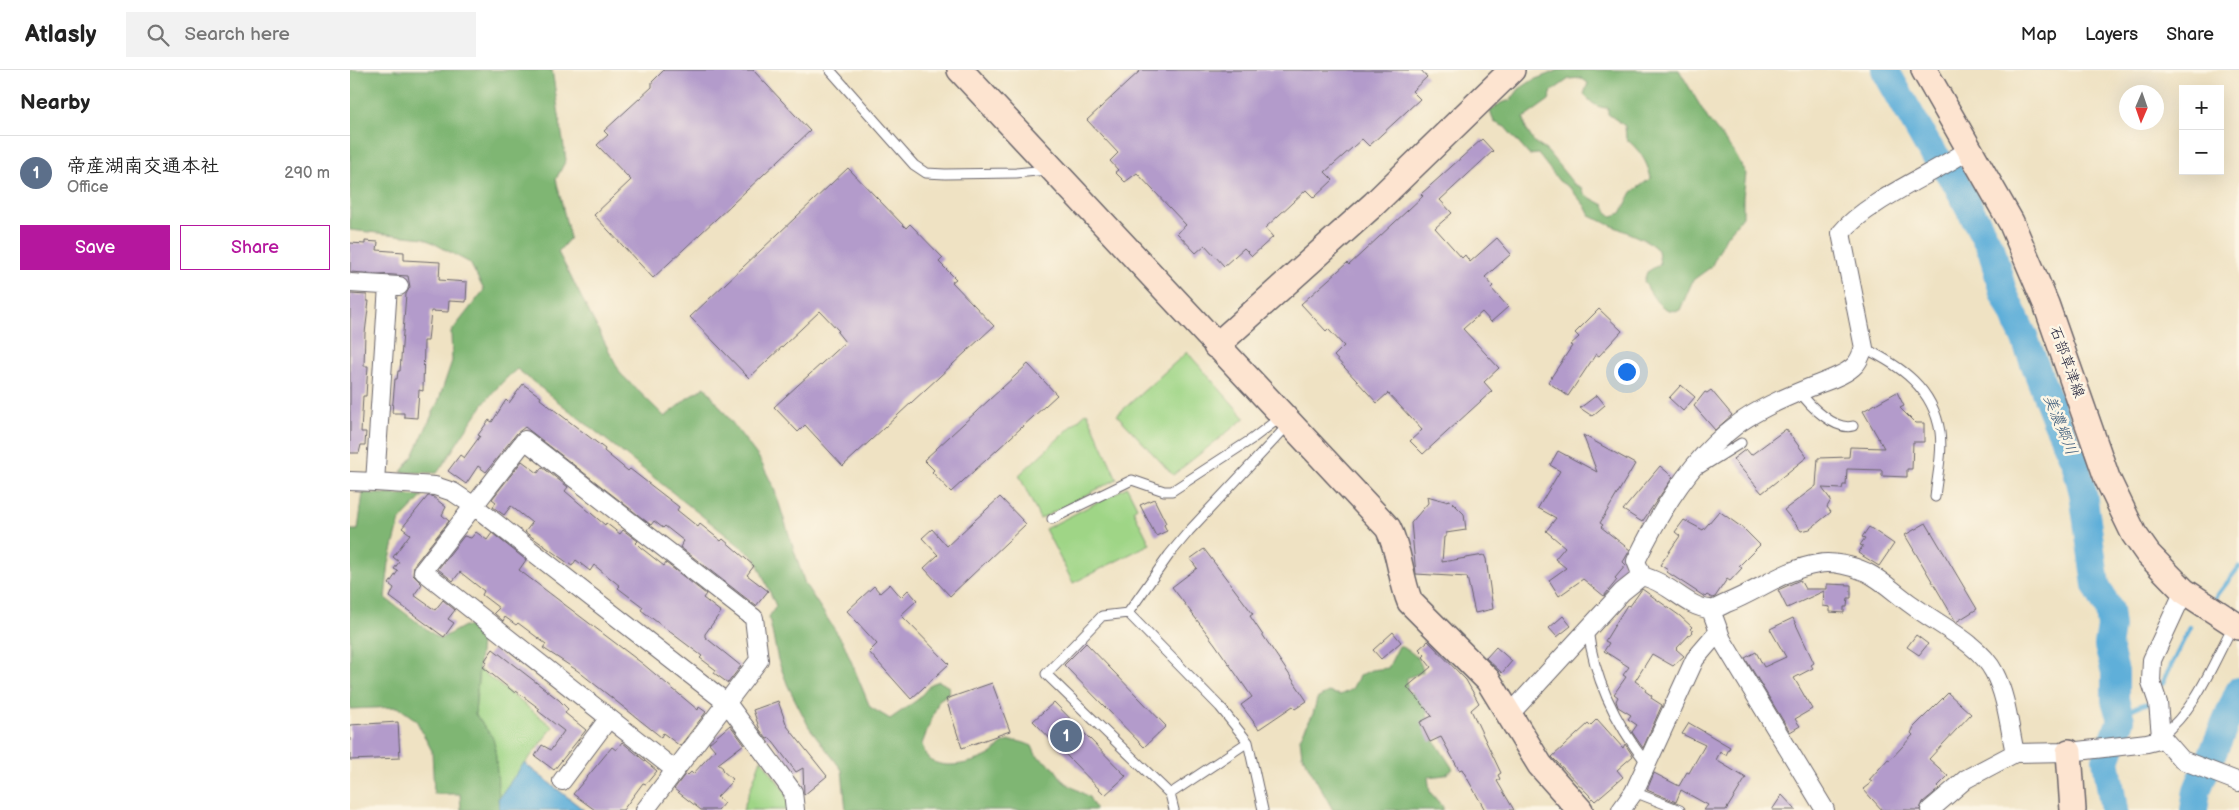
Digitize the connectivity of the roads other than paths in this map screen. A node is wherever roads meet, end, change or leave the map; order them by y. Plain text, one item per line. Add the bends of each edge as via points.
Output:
1 (830, 70) edge
2 (1512, 70) edge
3 (1924, 70) edge
4 (965, 72) edge
5 (1965, 153) junction
6 (1052, 169) junction
7 (350, 283) edge
8 (1216, 346) junction
9 (1864, 348) junction
10 (1800, 392) junction
11 (1286, 420) junction
12 (1853, 426) dead end
13 (1741, 444) dead end
14 (1684, 479) junction
15 (350, 481) edge
16 (375, 482) junction
17 (1935, 497) dead end
18 (474, 506) junction
19 (1052, 519) dead end
20 (1642, 576) junction
21 (2184, 591) junction
22 (1711, 610) junction
23 (1128, 613) junction
24 (2238, 623) edge
25 (1588, 630) junction
26 (1719, 632) junction
27 (727, 703) junction
28 (1510, 714) junction
29 (609, 718) junction
30 (2154, 739) junction
31 (1248, 742) junction
32 (2078, 751) junction
33 (2015, 753) junction
34 (1646, 764) junction
35 (675, 770) junction
36 (562, 781) dead end
37 (2238, 781) edge
38 (1634, 792) junction
39 (1170, 794) junction
40 (645, 810) edge
41 (795, 810) edge
42 (1174, 810) edge
43 (1264, 810) edge
44 (1580, 810) edge
45 (1621, 810) edge
46 (1680, 810) edge
47 (1825, 810) edge
48 (1930, 810) edge
49 (2073, 810) edge

1 - 6 lane via 914,165 926,173 979,174
2 - 8 street via 1374,204
3 - 5 street, 石部草津線
4 - 6 street
5 - 9 street via 1848,224 1840,234
5 - 21 street, 石部草津線 via 2011,222 2121,511 2148,554
6 - 8 street
7 - 16 street via 394,286
8 - 11 street
9 - 10 street via 1855,366
9 - 17 lane via 1908,374 1930,400 1940,432
10 - 12 lane via 1806,402 1828,420
10 - 14 street via 1734,426 1696,462
11 - 19 lane via 1172,491 1164,492 1132,480
11 - 23 lane via 1184,537
11 - 28 street via 1388,528 1410,602 1488,680
13 - 14 lane
14 - 20 street via 1636,561
15 - 16 street
16 - 18 street via 435,486 453,492
18 - 27 street
18 - 27 street via 525,440 754,618 760,660
18 - 29 street via 423,571
20 - 22 street via 1662,584 1691,604
20 - 25 street via 1622,592
21 - 24 street, 石部草津線
21 - 30 street via 2152,660 2151,682 2158,703
22 - 26 street
22 - 33 street via 1802,567 1820,563 1864,571 1887,584 1958,637 1994,671 2003,694
23 - 31 lane via 1220,707
23 - 39 lane via 1102,616 1046,674
24 - 30 lane via 2196,696 2174,726
25 - 28 street
25 - 34 lane via 1591,656 1602,686 1621,727
26 - 34 street via 1695,659
26 - 47 street
27 - 35 street
27 - 41 street via 794,792
28 - 44 street via 1540,764
29 - 35 street
29 - 36 street
30 - 32 street
30 - 37 street via 2182,760
31 - 39 lane
31 - 43 lane
32 - 33 street
32 - 49 street
33 - 48 street via 1966,779
34 - 38 street
35 - 40 street
38 - 45 street
38 - 46 lane
39 - 42 lane

